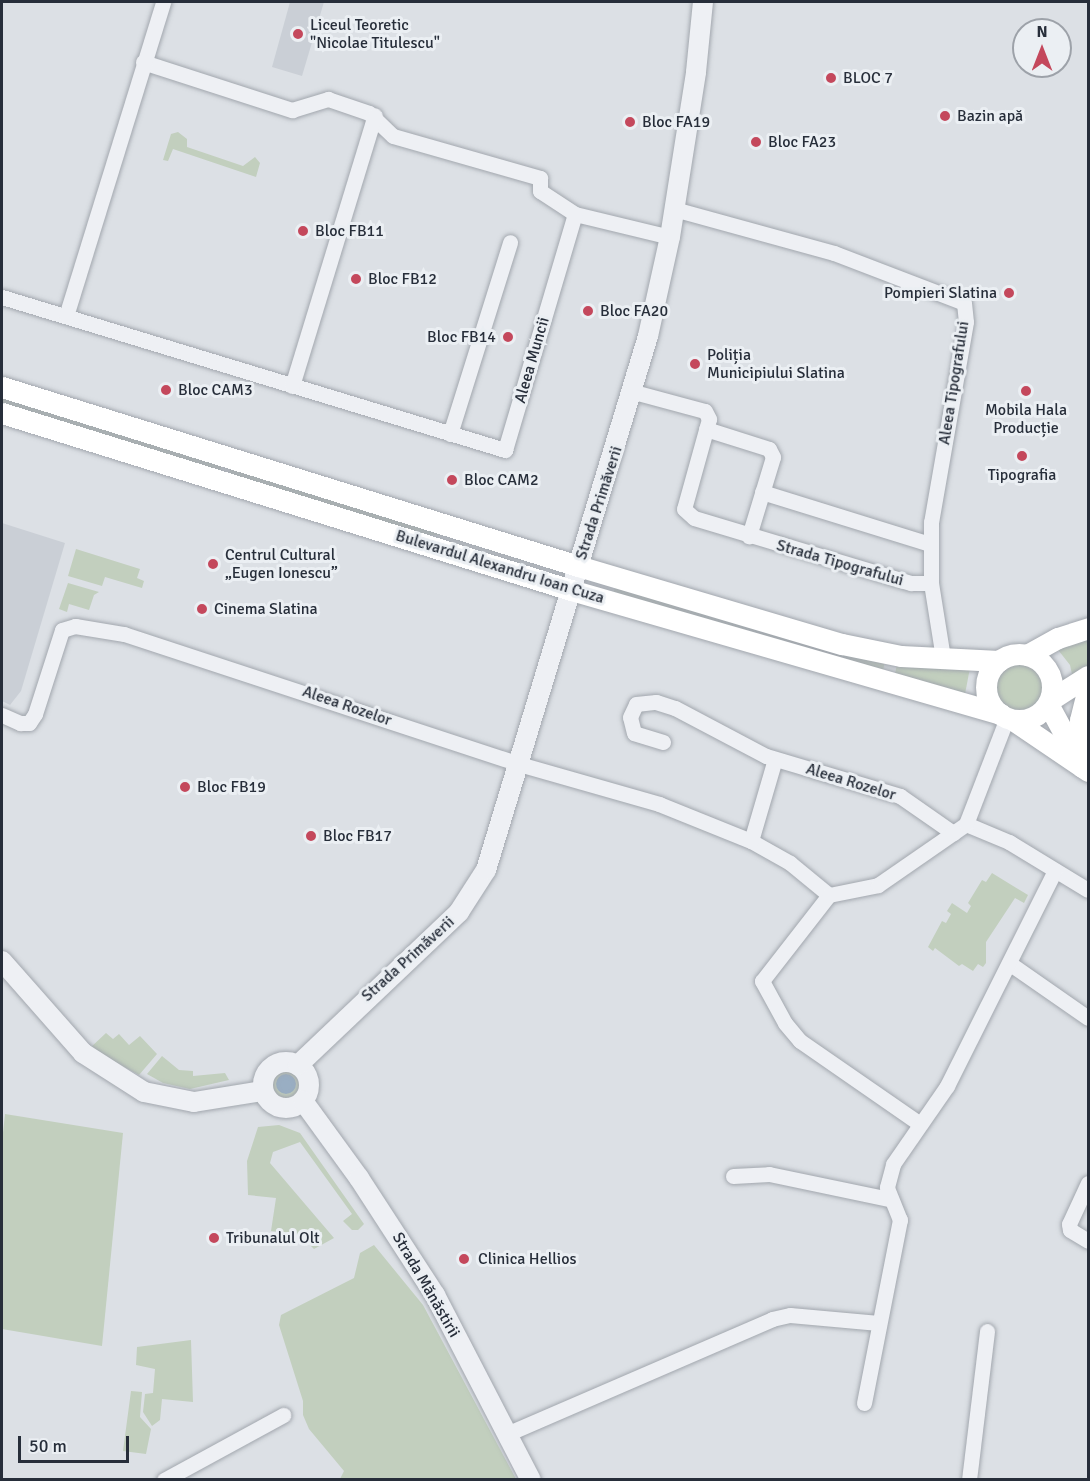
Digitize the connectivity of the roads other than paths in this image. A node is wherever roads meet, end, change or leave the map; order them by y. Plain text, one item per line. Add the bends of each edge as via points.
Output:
1 (163, 2) edge
2 (703, 2) edge
3 (144, 62) junction
4 (375, 115) junction
5 (674, 209) junction
6 (575, 213) junction
7 (670, 237) junction
8 (510, 242) dead end
9 (2, 297) edge
10 (66, 316) junction
11 (292, 386) junction
12 (2, 387) edge
13 (633, 392) junction
14 (2, 413) edge
15 (706, 429) junction
16 (450, 434) junction
17 (762, 492) junction
18 (749, 536) junction
19 (930, 544) junction
20 (578, 566) junction
21 (931, 583) junction
22 (571, 590) junction
23 (1089, 628) edge
24 (1027, 655) junction
25 (943, 658) junction
26 (999, 661) junction
27 (1089, 676) edge
28 (1089, 689) edge
29 (1049, 702) junction
30 (2, 716) edge
31 (1007, 717) junction
32 (663, 742) dead end
33 (775, 759) junction
34 (519, 764) junction
35 (1085, 769) edge
36 (959, 828) junction
37 (751, 841) junction
38 (1054, 870) junction
39 (1089, 890) edge
40 (829, 895) junction
41 (2, 961) edge
42 (1009, 963) junction
43 (1089, 1018) edge
44 (298, 1065) junction
45 (263, 1091) junction
46 (303, 1101) junction
47 (920, 1124) junction
48 (733, 1176) dead end
49 (1089, 1183) edge
50 (889, 1199) junction
51 (1089, 1240) edge
52 (879, 1323) junction
53 (987, 1331) dead end
54 (864, 1403) dead end
55 (283, 1414) dead end
56 (509, 1433) junction
57 (164, 1479) edge
58 (531, 1479) edge
59 (969, 1479) edge

1 - 3 street
2 - 5 street, Strada Primăverii
3 - 4 street via 292,110 328,99
3 - 10 street
4 - 6 street via 393,136 540,178 540,191
4 - 11 street
5 - 7 street, Strada Primăverii
5 - 19 street, Aleea Tipografului via 834,253 964,303 966,322
6 - 7 street
6 - 16 street, Aleea Muncii via 505,450
7 - 13 street, Strada Primăverii
8 - 16 street
9 - 10 street, Aleea Muncii
10 - 11 street, Aleea Muncii
11 - 16 street, Aleea Muncii
12 - 20 main road, Bulevardul Alexandru Ioan Cuza
13 - 15 street via 705,411 709,419
13 - 20 street, Strada Primăverii
14 - 22 main road, Bulevardul Alexandru Ioan Cuza
15 - 17 street via 769,449 772,457
15 - 18 street, Strada Tipografului via 684,509 709,525
17 - 18 street
17 - 19 street
18 - 21 street, Strada Tipografului via 911,583
19 - 21 street, Aleea Tipografului
20 - 22 street, Strada Primăverii
20 - 25 main road, Bulevardul Alexandru Ioan Cuza via 842,644 901,656
21 - 25 street, Aleea Tipografului
22 - 31 main road, Bulevardul Alexandru Ioan Cuza
22 - 34 street, Strada Primăverii
23 - 24 main road
24 - 26 main road
24 - 29 main road via 1042,662 1051,676
25 - 26 main road, Bulevardul Alexandru Ioan Cuza
26 - 31 main road via 987,678 986,688 988,698
27 - 29 main road
28 - 35 main road via 1080,720
29 - 31 main road via 1033,717
29 - 35 main road
30 - 34 street, Aleea Rozelor via 29,723 38,707 59,634 75,626 144,638
31 - 35 main road
31 - 36 street
32 - 33 street, Aleea Rozelor via 633,733 630,717 636,704 645,701 675,708
33 - 36 street, Aleea Rozelor via 900,796
33 - 37 street
34 - 37 street, Aleea Rozelor via 659,804
34 - 44 street, Strada Primăverii via 486,870 473,895
36 - 38 street, Aleea Rozelor via 1009,842
36 - 40 street via 878,885
37 - 40 street, Aleea Rozelor via 790,863
38 - 39 street, Aleea Rozelor
38 - 42 street
40 - 47 street via 762,981 785,1023 800,1041
41 - 45 street via 83,1053 144,1092 194,1102
42 - 43 street
42 - 47 street via 947,1086
44 - 45 street via 285,1062 272,1067 264,1077
44 - 46 street via 309,1082
45 - 46 street via 277,1106 290,1107
46 - 56 street, Strada Mănăstirii via 406,1249
47 - 50 street via 893,1164 887,1187
48 - 50 street via 769,1174
49 - 51 street via 1069,1224 1070,1230
50 - 52 street via 900,1220
52 - 54 street
52 - 56 street via 790,1315 772,1319
53 - 59 street
55 - 57 street
56 - 58 street, Strada Mănăstirii

